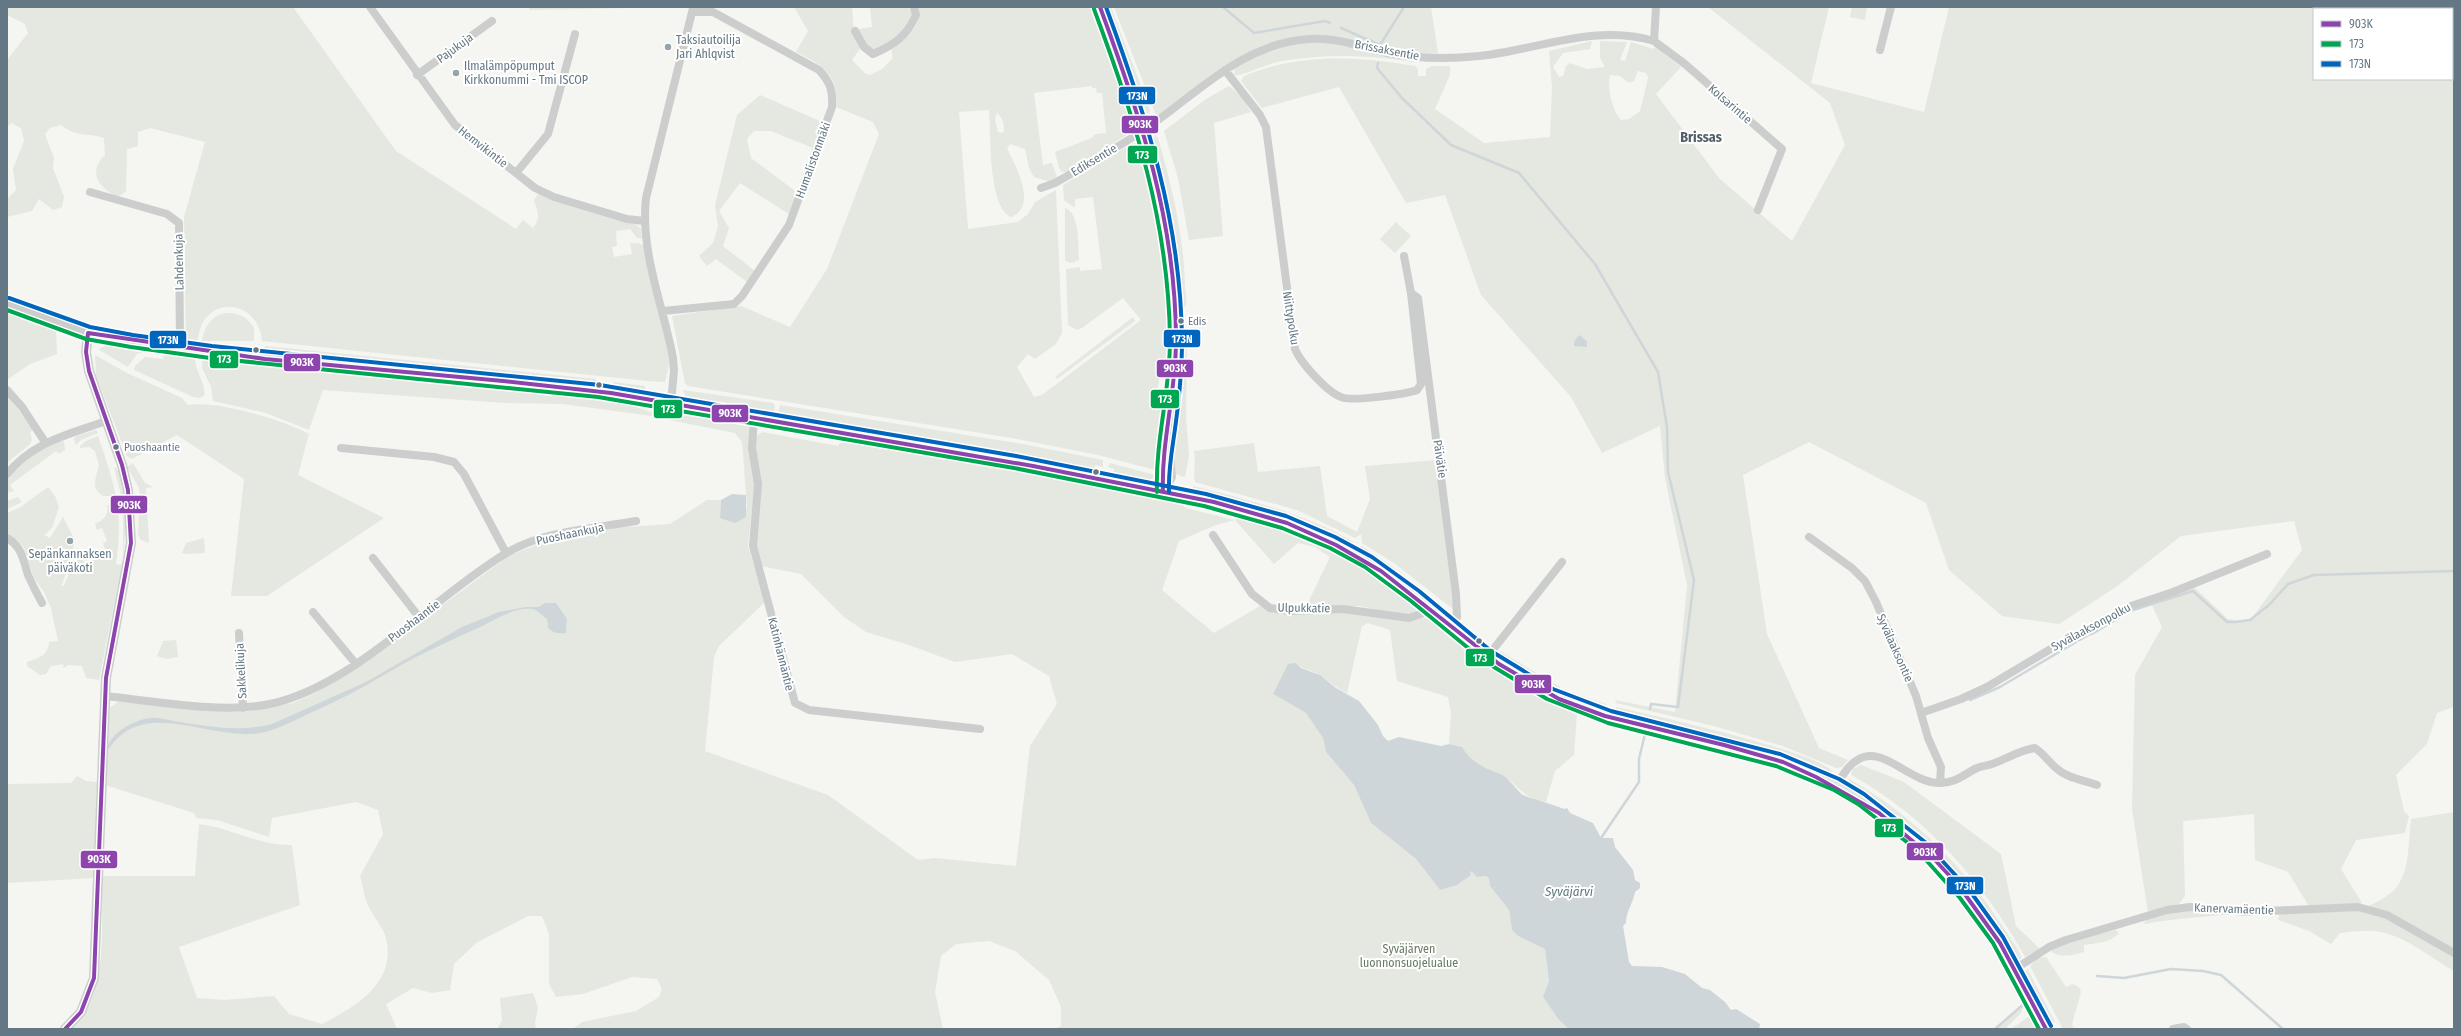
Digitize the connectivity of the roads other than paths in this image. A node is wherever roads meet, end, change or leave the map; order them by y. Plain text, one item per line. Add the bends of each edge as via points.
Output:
1 (370, 7) edge
2 (914, 7) edge
3 (1100, 7) edge
4 (1656, 7) edge
5 (1891, 7) edge
6 (694, 9) edge
7 (492, 21) dead end
8 (855, 31) dead end
9 (575, 34) dead end
10 (1654, 41) junction
11 (1880, 50) dead end
12 (1225, 70) junction
13 (417, 75) junction
14 (1145, 130) junction
15 (516, 173) junction
16 (1041, 188) dead end
17 (90, 192) dead end
18 (1758, 210) dead end
19 (644, 221) junction
20 (1404, 256) dead end
21 (1411, 293) junction
22 (7, 304) edge
23 (663, 311) junction
24 (88, 333) junction
25 (184, 348) junction
26 (7, 390) edge
27 (671, 403) junction
28 (754, 419) junction
29 (106, 421) junction
30 (45, 442) junction
31 (341, 448) dead end
32 (7, 474) edge
33 (1163, 492) junction
34 (636, 521) dead end
35 (1213, 535) dead end
36 (1809, 537) dead end
37 (7, 538) edge
38 (506, 553) junction
39 (2267, 554) dead end
40 (373, 558) dead end
41 (1562, 562) dead end
42 (42, 603) dead end
43 (1428, 607) junction
44 (313, 612) dead end
45 (419, 617) junction
46 (1453, 629) junction
47 (239, 633) dead end
48 (1488, 656) junction
49 (356, 664) junction
50 (105, 696) junction
51 (243, 708) junction
52 (1921, 713) junction
53 (980, 729) dead end
54 (1940, 783) junction
55 (1836, 785) junction
56 (2097, 785) dead end
57 (2454, 953) edge
58 (2015, 969) junction
59 (65, 1029) edge
60 (2046, 1029) edge
61 (2173, 1029) edge
62 (2187, 1029) edge

1 - 13 street, Hemvikintie
2 - 8 street via 916,15 907,32 897,42 873,54 864,47
3 - 14 street
4 - 10 street
5 - 11 street
6 - 19 street via 646,198
6 - 23 street, Humalistonmäki via 713,12 819,70 829,81 833,93 832,103 789,225 742,296 734,304
7 - 13 street, Pajukuja
9 - 15 street via 548,134
10 - 12 street, Brissaksentie via 1638,37 1600,35 1489,55 1442,58 1396,54 1329,39 1309,39 1264,49
10 - 18 street, Kolsarintie via 1685,64 1782,149
12 - 14 street, Brissaksentie
12 - 21 street, Niittypolku via 1260,115 1266,127 1295,346 1304,362 1339,397 1345,399 1417,390 1422,380
13 - 15 street, Hemvikintie via 455,125
14 - 16 street, Ediksentie via 1060,181
14 - 33 street via 1166,215 1176,283 1176,344 1168,444 1171,477
15 - 19 street, Hemvikintie via 535,188 554,197 627,219
17 - 25 street, Lahdenkuja via 167,214 178,223
19 - 23 street via 647,249
20 - 21 street, Niittypolku
21 - 46 street, Päivätie via 1418,298 1443,486 1457,607
22 - 24 street
23 - 27 street via 674,371
24 - 25 street
24 - 29 street via 86,358
25 - 27 street via 561,387
26 - 30 street via 22,407
27 - 28 street
28 - 33 street via 1015,462
28 - 53 street, Katinhännäntie via 752,448 758,484 754,546 795,703 809,710
29 - 30 street
29 - 50 street via 128,490 131,543 107,665
30 - 32 street via 17,462
31 - 38 street via 434,457 454,462 464,474
33 - 43 main road via 1233,507 1310,533 1368,562
34 - 38 street, Puoshaankuja via 550,536
35 - 43 street, Ulpukkatie via 1252,594 1270,608 1343,609 1409,618 1421,614
36 - 52 street, Syvälaaksontie via 1852,568 1865,581 1909,678
37 - 42 street via 14,542 21,552
38 - 45 street, Puoshaantie
39 - 52 street, Syvälaaksonpolku via 2173,592 2128,607 1987,687
40 - 45 street
41 - 48 street
43 - 46 main road
44 - 49 street
45 - 49 street, Puoshaantie
46 - 48 main road
47 - 51 street, Sakkelikuja
48 - 55 main road via 1537,688 1582,708 1746,750 1778,760
49 - 51 street, Puoshaantie via 302,695
50 - 51 street, Puoshaantie
50 - 59 street via 94,978 81,1012
52 - 54 street, Syvälaaksontie via 1928,738 1941,767
54 - 55 street via 1927,781 1885,759 1867,757 1846,767
54 - 56 street via 1953,782 1977,768 2035,748 2064,774
55 - 58 main road via 1880,812 1932,857 1982,917
57 - 58 street, Kanervamäentie via 2387,916 2358,907 2246,912 2190,907 2167,910 2066,940 2049,947
58 - 60 main road
61 - 62 street

